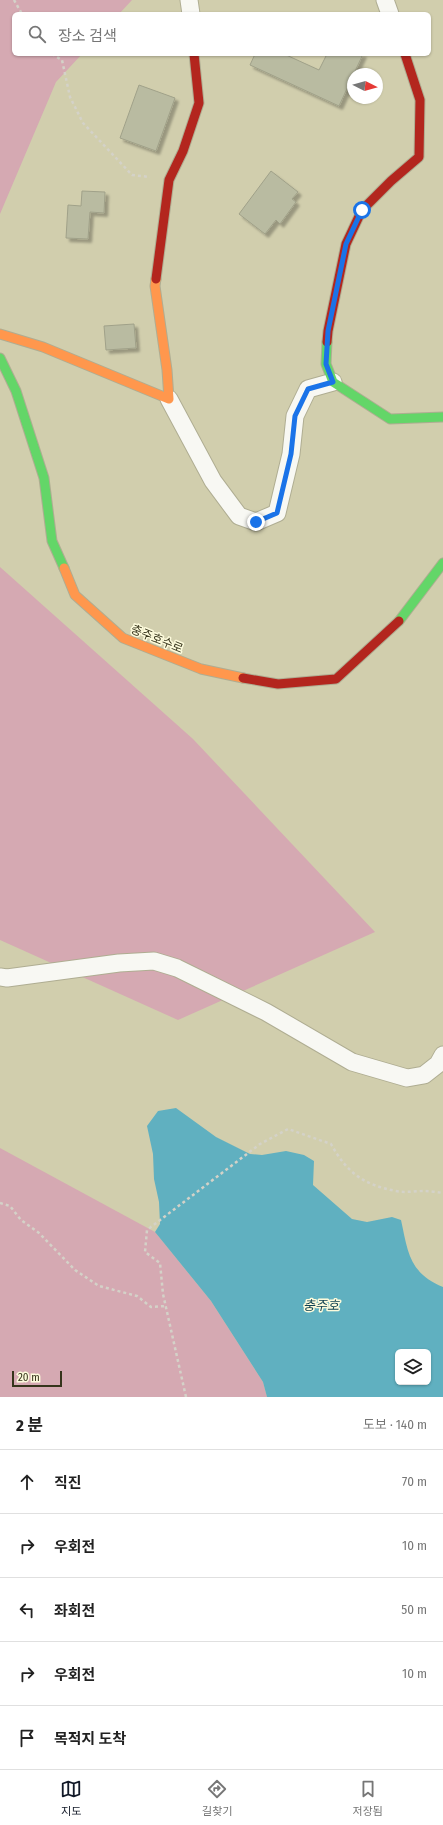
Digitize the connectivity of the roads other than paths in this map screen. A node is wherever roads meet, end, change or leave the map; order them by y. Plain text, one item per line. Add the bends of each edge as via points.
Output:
1 (189, 0) edge
2 (385, 0) edge
3 (191, 12) edge
4 (389, 12) edge
5 (194, 56) edge
6 (406, 56) edge
7 (0, 334) edge
8 (0, 358) edge
9 (333, 382) junction
10 (169, 399) junction
11 (443, 417) edge
12 (443, 563) edge
13 (0, 977) edge
14 (443, 1055) edge

1 - 3 street
2 - 4 street
5 - 10 street via 199,103 183,151 169,180 156,286
6 - 9 street via 420,100 419,157 362,210 346,244 328,331 326,364
7 - 10 street via 28,341 139,389
8 - 12 street, 충주호수로 via 16,391 44,478 52,541 75,595 123,638 201,669 234,677 278,684 336,679 396,625
9 - 10 street via 308,389 295,416 291,454 277,513 256,522 239,516 212,481
9 - 11 street via 390,419
13 - 14 street via 154,961 177,968 266,1012 352,1062 406,1078 424,1074 438,1064

